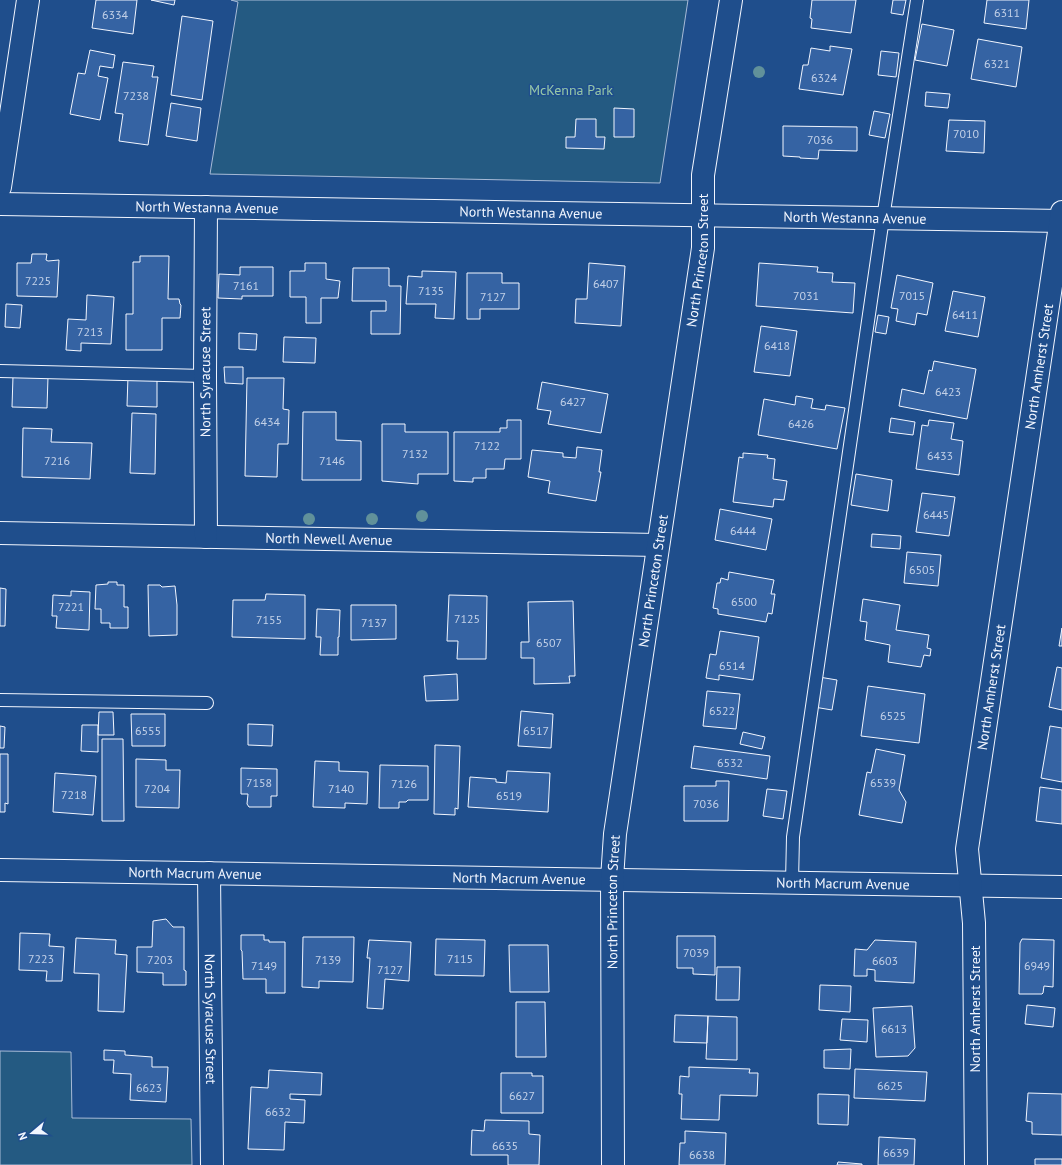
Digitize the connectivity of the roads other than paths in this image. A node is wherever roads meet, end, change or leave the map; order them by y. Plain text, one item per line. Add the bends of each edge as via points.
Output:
1 (28, 0) edge
2 (731, 0) edge
3 (918, 0) edge
4 (0, 187) edge
5 (0, 204) edge
6 (206, 207) junction
7 (703, 215) junction
8 (883, 218) junction
9 (1062, 218) edge
10 (0, 372) edge
11 (205, 376) junction
12 (0, 533) edge
13 (206, 537) junction
14 (658, 545) junction
15 (0, 700) edge
16 (208, 704) dead end
17 (0, 870) edge
18 (209, 872) junction
19 (612, 879) junction
20 (792, 882) junction
21 (970, 885) junction
22 (1062, 887) edge
23 (212, 1165) edge
24 (613, 1165) edge
25 (976, 1165) edge

1 - 4 street
2 - 7 street, North Princeton Street via 703,175
3 - 8 lane
5 - 6 street, North Westanna Avenue
6 - 7 street, North Westanna Avenue
6 - 11 street, North Syracuse Street
7 - 8 street, North Westanna Avenue
7 - 14 street, North Princeton Street via 703,248
8 - 9 street, North Westanna Avenue
8 - 20 lane via 793,837
9 - 21 street, North Amherst Street via 967,849
10 - 11 lane
11 - 13 street, North Syracuse Street
12 - 13 street, North Newell Avenue
13 - 14 street, North Newell Avenue
14 - 19 street, North Princeton Street via 615,834
15 - 16 lane
17 - 18 street, North Macrum Avenue
18 - 19 street, North Macrum Avenue
18 - 23 street, North Syracuse Street
19 - 20 street, North Macrum Avenue
19 - 24 street, North Princeton Street
20 - 21 street, North Macrum Avenue
21 - 22 street, North Macrum Avenue
21 - 25 street, North Amherst Street via 974,923

